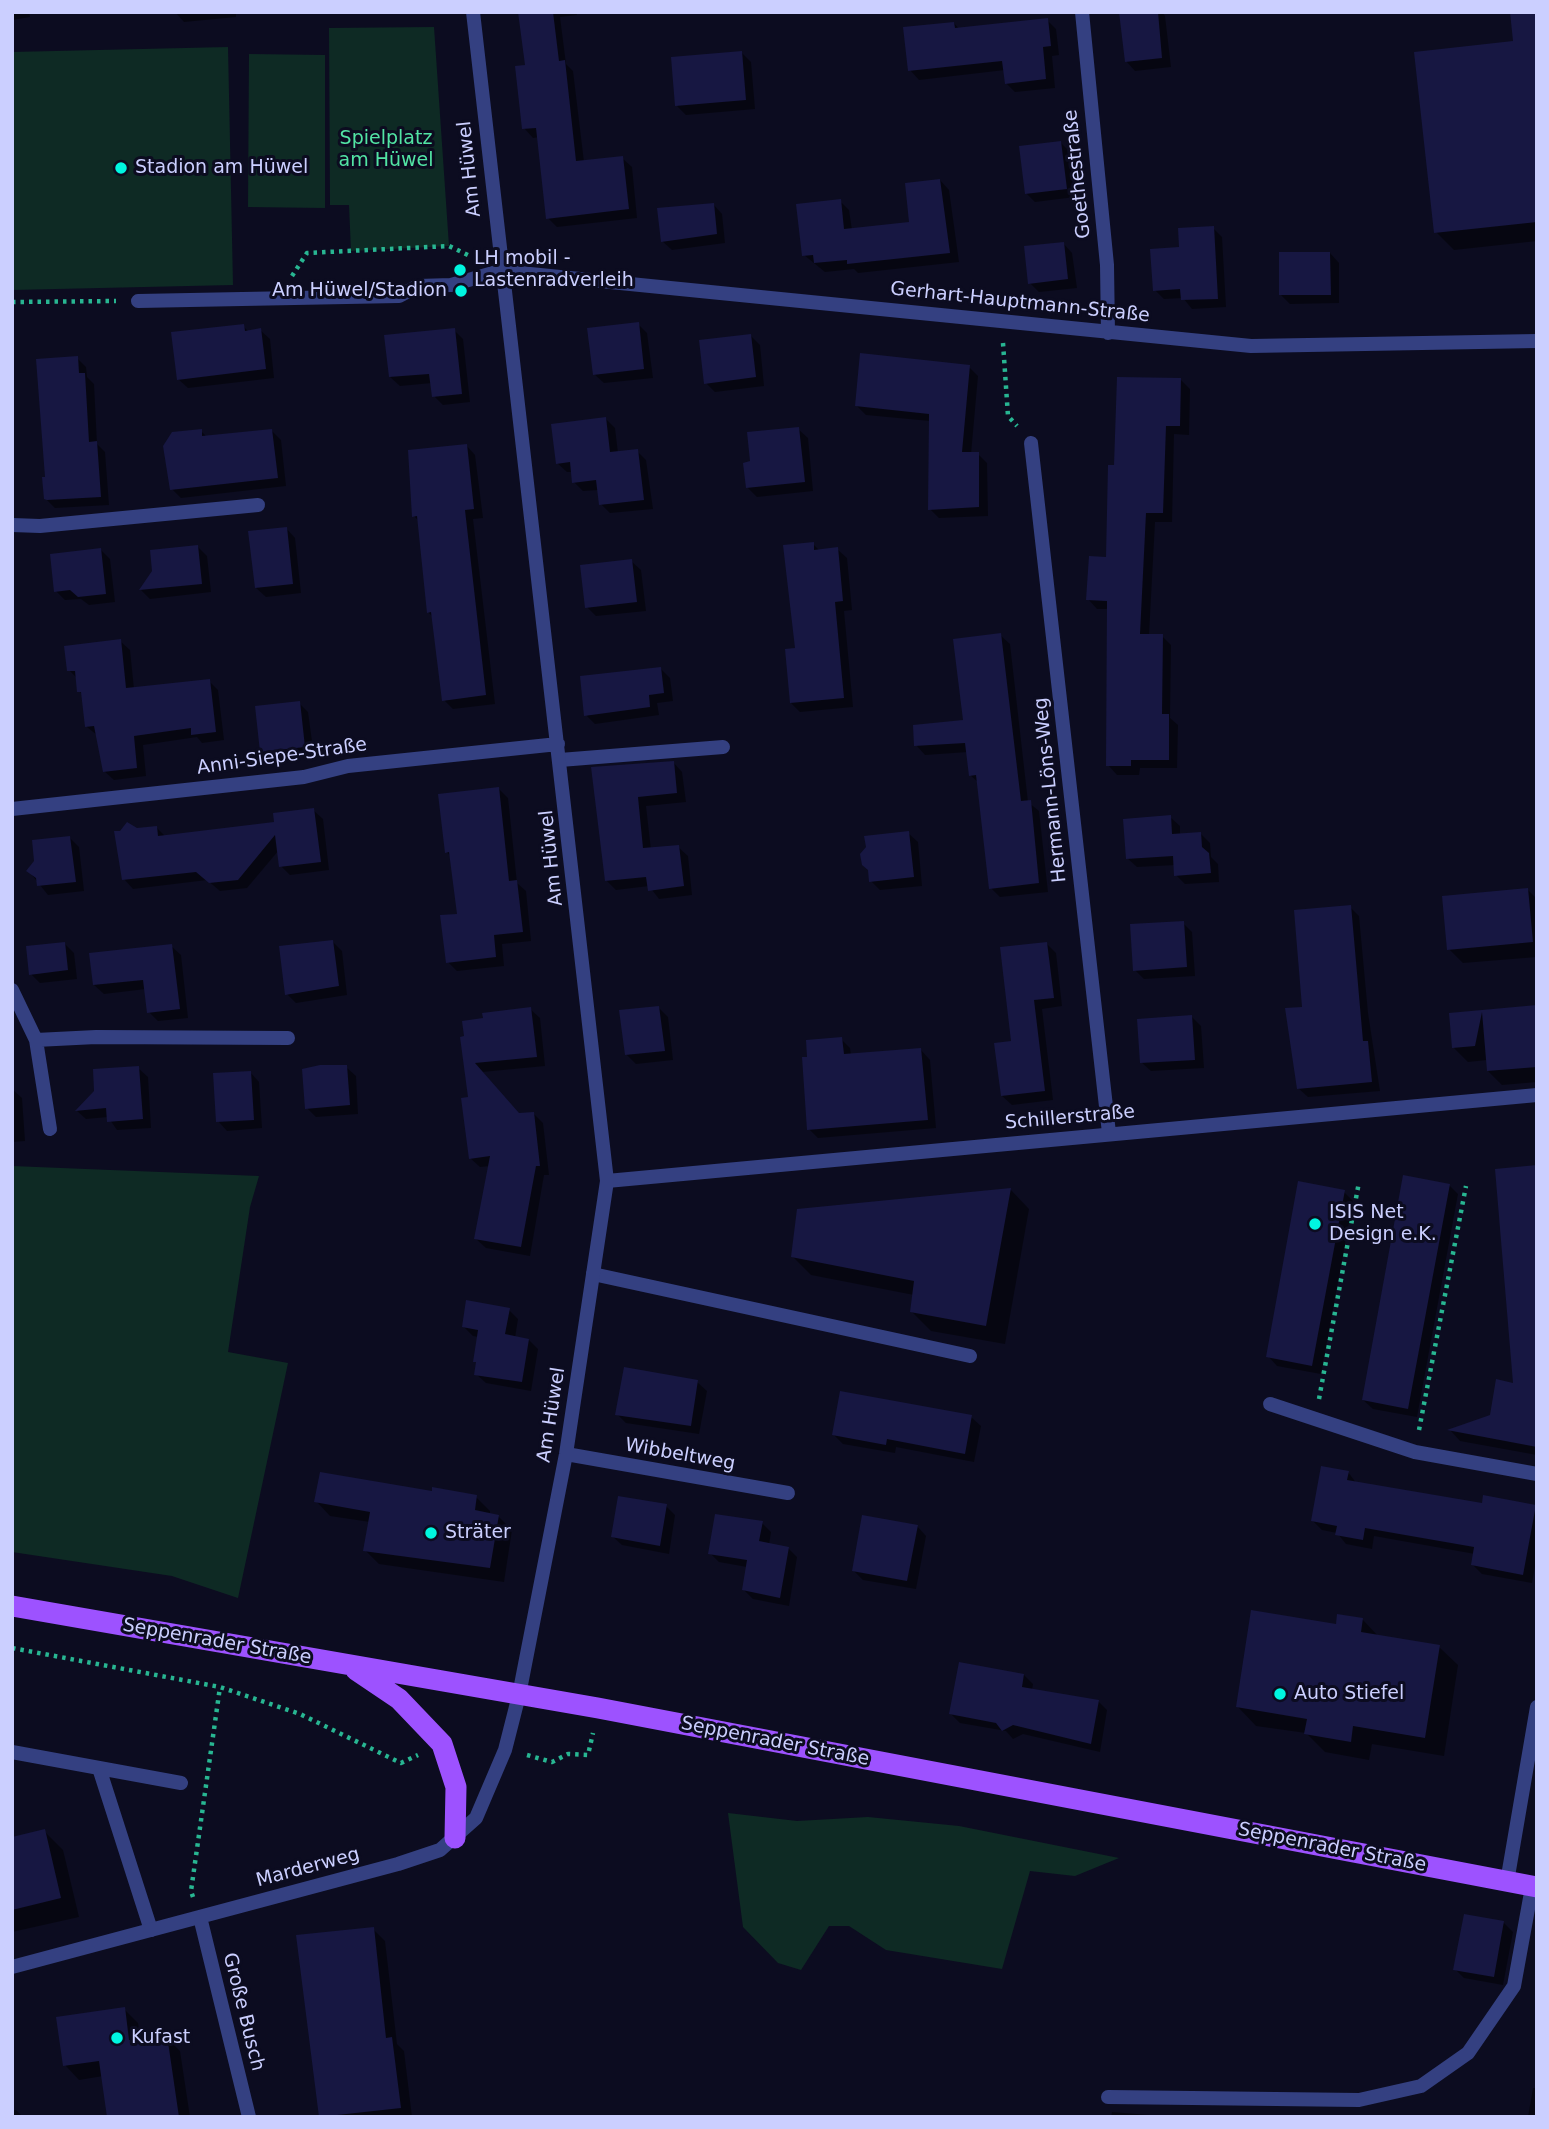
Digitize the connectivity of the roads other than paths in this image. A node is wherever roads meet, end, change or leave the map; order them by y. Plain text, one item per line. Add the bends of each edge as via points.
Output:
1 (473, 12) edge
2 (1082, 12) edge
3 (500, 271) junction
4 (138, 301) road end
5 (1108, 333) junction
6 (1537, 341) edge
7 (1031, 443) road end
8 (258, 505) dead end
9 (12, 525) edge
10 (558, 744) junction
11 (723, 747) dead end
12 (560, 760) junction
13 (12, 809) edge
14 (12, 990) edge
15 (288, 1038) dead end
16 (36, 1040) junction
17 (1537, 1095) edge
18 (50, 1129) dead end
19 (1109, 1133) junction
20 (607, 1181) junction
21 (593, 1274) junction
22 (970, 1356) dead end
23 (1270, 1404) dead end
24 (566, 1454) junction
25 (1537, 1474) edge
26 (788, 1493) dead end
27 (12, 1606) edge
28 (348, 1665) junction
29 (519, 1695) junction
30 (1537, 1707) edge
31 (12, 1752) edge
32 (99, 1768) junction
33 (181, 1783) dead end
34 (455, 1838) junction
35 (1507, 1882) junction
36 (1534, 1887) edge
37 (200, 1917) junction
38 (151, 1930) junction
39 (12, 1967) edge
40 (1108, 2097) dead end
41 (249, 2117) edge

1 - 3 street, Am Hüwel
2 - 5 street, Goethestraße via 1107,265
3 - 4 street via 451,285 418,286 399,296
3 - 5 street, Gerhart-Hauptmann-Straße
3 - 10 street, Am Hüwel
5 - 6 street, Gerhart-Hauptmann-Straße via 1251,346
7 - 19 street, Hermann-Löns-Weg
8 - 9 street
10 - 12 street, Am Hüwel
10 - 13 street, Anni-Siepe-Straße
11 - 12 street
12 - 20 street, Am Hüwel
14 - 16 street
15 - 16 street
16 - 18 street
17 - 19 street, Schillerstraße
19 - 20 street, Schillerstraße
20 - 21 street, Am Hüwel
21 - 22 street
21 - 24 street, Am Hüwel
23 - 25 street via 1415,1452
24 - 26 street, Wibbeltweg
24 - 29 street, Am Hüwel
27 - 28 main road, Seppenrader Straße
28 - 29 main road, Seppenrader Straße
28 - 34 main road via 399,1699 442,1744 456,1787
29 - 34 street, Marderweg via 505,1750 476,1818
29 - 35 main road, Seppenrader Straße
30 - 35 street
31 - 32 street
32 - 33 street
32 - 38 street
34 - 37 street, Marderweg via 440,1850 398,1864
35 - 36 main road, Seppenrader Straße
36 - 40 street via 1514,1986 1468,2053 1421,2086 1359,2100
37 - 38 street, Marderweg
37 - 41 street, Große Busch
38 - 39 street, Marderweg

